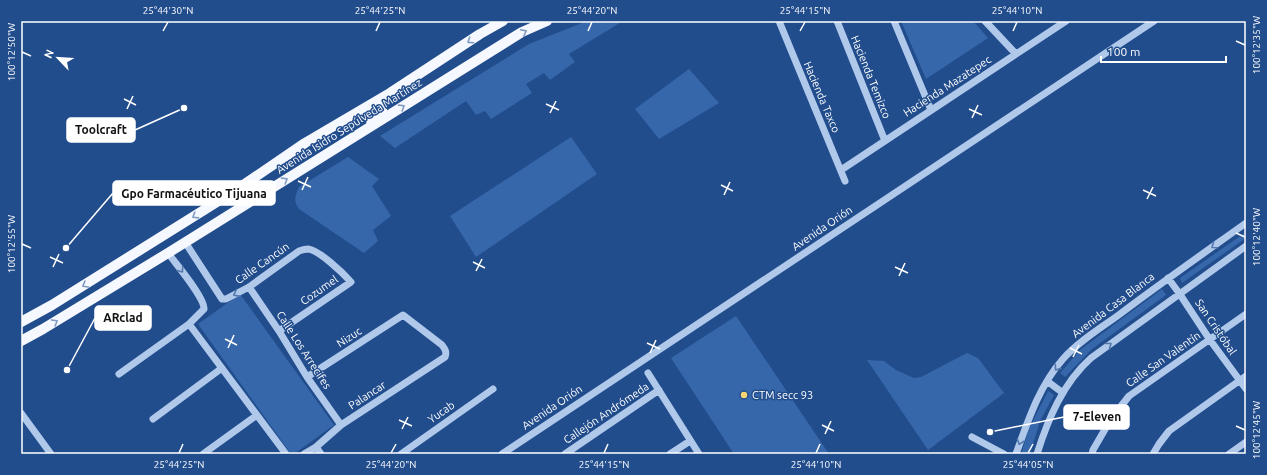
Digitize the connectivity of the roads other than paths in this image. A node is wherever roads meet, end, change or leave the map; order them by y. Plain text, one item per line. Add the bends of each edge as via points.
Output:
1 (503, 21) edge
2 (547, 21) edge
3 (779, 21) edge
4 (837, 21) edge
5 (894, 21) edge
6 (985, 21) edge
7 (1066, 21) edge
8 (1154, 21) edge
9 (1057, 23) edge
10 (1016, 54) junction
11 (377, 101) junction
12 (931, 110) junction
13 (357, 135) junction
14 (885, 140) junction
15 (840, 170) junction
16 (845, 181) dead end
17 (1246, 223) edge
18 (185, 242) junction
19 (1246, 246) edge
20 (168, 253) junction
21 (1168, 278) junction
22 (351, 282) joint
23 (249, 287) junction
24 (1179, 293) junction
25 (1246, 314) edge
26 (21, 322) edge
27 (189, 324) junction
28 (279, 331) junction
29 (1210, 340) junction
30 (21, 341) edge
31 (445, 357) joint
32 (222, 368) junction
33 (648, 373) dead end
34 (119, 374) dead end
35 (307, 377) junction
36 (1243, 378) edge
37 (1047, 381) junction
38 (494, 389) dead end
39 (1246, 389) edge
40 (659, 390) junction
41 (1063, 393) junction
42 (21, 413) edge
43 (257, 415) junction
44 (153, 419) dead end
45 (342, 426) junction
46 (972, 437) dead end
47 (690, 441) junction
48 (1246, 442) edge
49 (316, 447) junction
50 (51, 454) edge
51 (203, 454) edge
52 (286, 454) edge
53 (304, 454) edge
54 (321, 454) edge
55 (401, 454) edge
56 (502, 454) edge
57 (565, 454) edge
58 (670, 454) edge
59 (699, 454) edge
60 (1004, 454) edge
61 (1016, 454) edge
62 (1037, 454) edge
63 (1092, 454) edge
64 (1153, 454) edge
65 (1229, 454) edge

1 -> 11 main road, Avenida Isidro Sepúlveda Martínez
13 -> 2 main road, Avenida Isidro Sepúlveda Martínez via 522,32
3 - 15 street, Hacienda Taxco
4 - 14 street, Hacienda Temizco
5 - 12 street
6 - 10 street
7 - 9 street, Hacienda Mazatepec
8 - 56 street, Avenida Orión
9 - 10 street, Hacienda Mazatepec
10 - 12 street, Hacienda Mazatepec
11 - 13 main road via 381,112
11 -> 26 main road, Avenida Isidro Sepúlveda Martínez via 305,143 236,190
12 - 14 street, Hacienda Mazatepec
18 -> 13 main road, Avenida Isidro Sepúlveda Martínez
14 - 15 street, Hacienda Mazatepec
15 - 16 street, Hacienda Taxco
17 -> 21 street, Avenida Casa Blanca
18 - 20 main road, Avenida Isidro Sepúlveda Martínez
23 -> 18 street, Calle Cancún via 222,299
19 - 24 street
20 -> 27 street via 204,305 204,309
30 -> 20 main road, Avenida Isidro Sepúlveda Martínez
21 - 24 street, San Cristóbal
21 -> 37 street, Avenida Casa Blanca via 1079,344 1062,360
22 - 23 street, Calle Cancún via 341,271 314,250 309,249 299,251
22 - 28 street, Cozumel
23 - 28 street, Calle Los Arrecifes
24 - 29 street, San Cristóbal
41 -> 24 street via 1077,372 1091,358
25 - 29 street, Calle San Valentín
27 - 32 street
27 - 34 street
28 - 35 street, Calle Los Arrecifes
29 - 36 street, San Cristóbal
29 - 63 street, Calle San Valentín via 1129,396 1111,419
31 - 35 street, Nizuc via 442,345 403,315
31 - 45 street, Palancar
32 - 43 street
32 - 44 street
33 - 40 street
35 - 45 street, Calle Los Arrecifes
36 - 39 street, San Cristóbal
36 - 64 street via 1170,431
37 - 41 street
37 -> 61 street, Avenida Casa Blanca via 1033,407
38 - 55 street, Yucab
40 - 47 street
40 - 57 street, Callejón Andrómeda
41 - 62 street via 1045,428
42 - 50 street
43 - 51 street
43 - 52 street
45 - 49 street, Palancar
46 - 60 street
47 - 58 street
47 - 59 street
48 - 65 street
49 - 53 street, Palancar
49 - 54 street

